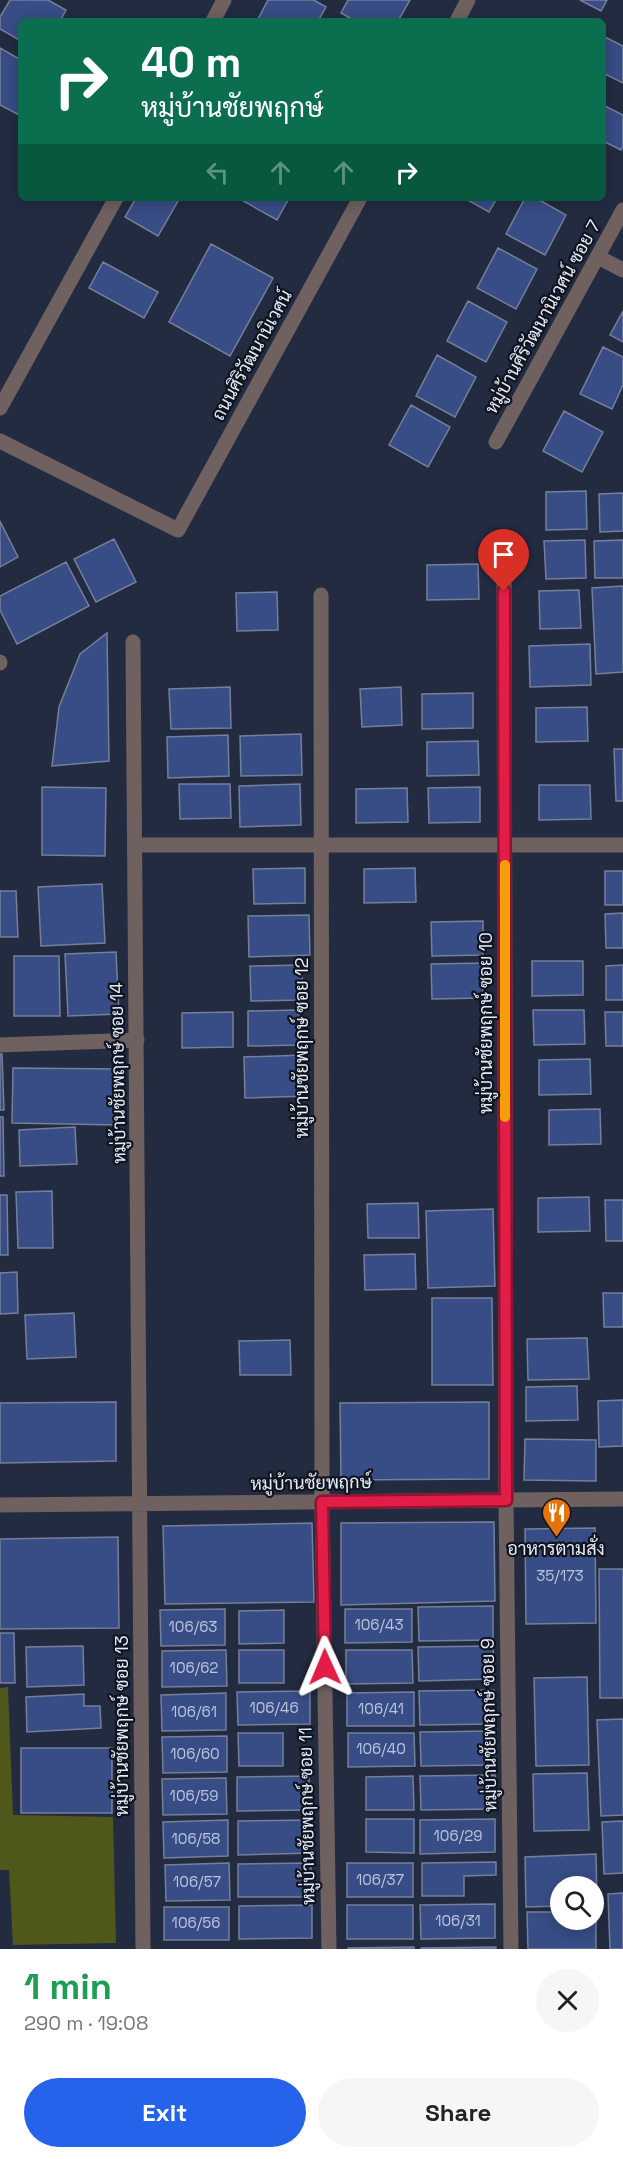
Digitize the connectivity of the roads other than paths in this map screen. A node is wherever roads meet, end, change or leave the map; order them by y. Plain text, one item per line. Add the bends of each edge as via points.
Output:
1 (224, 0) edge
2 (468, 0) edge
3 (215, 18) edge
4 (459, 18) edge
5 (114, 201) edge
6 (358, 201) edge
7 (623, 210) edge
8 (598, 257) junction
9 (623, 270) edge
10 (0, 408) edge
11 (0, 441) edge
12 (496, 442) dead end
13 (504, 544) dead end
14 (321, 595) dead end
15 (133, 642) dead end
16 (135, 844) junction
17 (321, 845) junction
18 (505, 845) junction
19 (623, 845) edge
20 (137, 1040) junction
21 (0, 1045) edge
22 (623, 1499) edge
23 (506, 1500) junction
24 (322, 1502) junction
25 (141, 1504) junction
26 (0, 1505) edge
27 (143, 1949) edge
28 (329, 1949) edge
29 (511, 1949) edge

1 - 3 street
2 - 4 street
5 - 10 street
6 - 11 street, ถนนศิริวัฒนานิเวศน์ via 178,530
7 - 8 street, หมู่บ้านศิริวัฒนานิเวศน์ ซอย 7
8 - 9 street
8 - 12 street, หมู่บ้านศิริวัฒนานิเวศน์ ซอย 7
13 - 18 street, หมู่บ้านชัยพฤกษ์ ซอย 10
14 - 17 street, หมู่บ้านชัยพฤกษ์ ซอย 12
15 - 16 street, หมู่บ้านชัยพฤกษ์ ซอย 14
16 - 17 street
16 - 20 street, หมู่บ้านชัยพฤกษ์ ซอย 14
17 - 18 street
17 - 24 street, หมู่บ้านชัยพฤกษ์ ซอย 12
18 - 19 street
18 - 23 street, หมู่บ้านชัยพฤกษ์ ซอย 10
20 - 21 street
20 - 25 street, หมู่บ้านชัยพฤกษ์ ซอย 14
22 - 23 street, หมู่บ้านชัยพฤกษ์
23 - 24 street, หมู่บ้านชัยพฤกษ์
23 - 29 street, หมู่บ้านชัยพฤกษ์ ซอย 9
24 - 25 street, หมู่บ้านชัยพฤกษ์
24 - 28 street, หมู่บ้านชัยพฤกษ์ ซอย 11
25 - 26 street, หมู่บ้านชัยพฤกษ์
25 - 27 street, หมู่บ้านชัยพฤกษ์ ซอย 13

